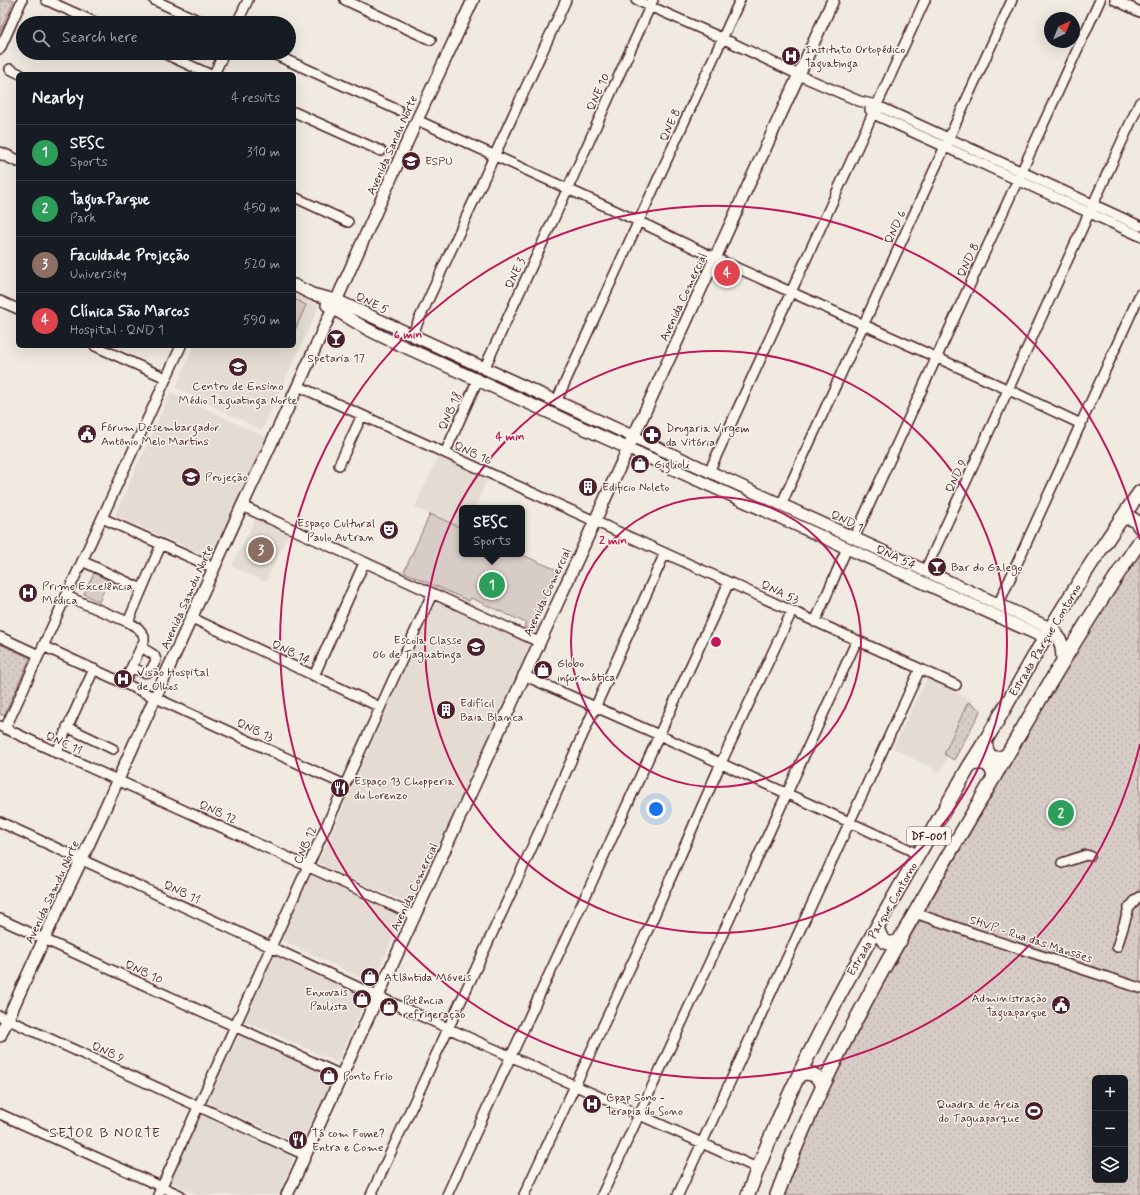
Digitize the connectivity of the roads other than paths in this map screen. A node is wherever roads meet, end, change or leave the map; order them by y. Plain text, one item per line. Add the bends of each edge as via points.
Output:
1 (22, 0) edge
2 (46, 0) edge
3 (154, 0) edge
4 (248, 0) edge
5 (345, 0) edge
6 (473, 0) edge
7 (566, 0) edge
8 (636, 0) edge
9 (740, 0) edge
10 (833, 0) edge
11 (925, 0) edge
12 (1012, 0) edge
13 (1100, 0) edge
14 (1115, 0) edge
15 (652, 3) edge
16 (1131, 4) edge
17 (1140, 12) edge
18 (81, 16) edge
19 (189, 16) edge
20 (240, 16) edge
21 (722, 38) junction
22 (431, 40) dead end
23 (0, 49) edge
24 (178, 60) edge
25 (221, 60) edge
26 (287, 60) edge
27 (10, 69) dead end
28 (16, 72) edge
29 (205, 72) edge
30 (215, 72) edge
31 (799, 75) junction
32 (1140, 102) edge
33 (875, 109) junction
34 (398, 110) dead end
35 (296, 113) edge
36 (417, 120) junction
37 (947, 143) junction
38 (381, 151) dead end
39 (0, 153) edge
40 (495, 156) junction
41 (16, 161) edge
42 (1020, 176) junction
43 (568, 188) junction
44 (296, 198) edge
45 (1091, 209) junction
46 (348, 222) dead end
47 (640, 222) junction
48 (1140, 226) edge
49 (1140, 236) edge
50 (715, 258) junction
51 (296, 286) edge
52 (791, 292) junction
53 (1140, 294) edge
54 (0, 301) edge
55 (334, 304) junction
56 (16, 308) edge
57 (374, 318) junction
58 (864, 325) junction
59 (390, 326) junction
60 (367, 329) junction
61 (412, 335) junction
62 (385, 338) junction
63 (99, 348) edge
64 (180, 348) edge
65 (936, 358) junction
66 (484, 369) junction
67 (166, 378) junction
68 (478, 379) junction
69 (298, 386) junction
70 (1009, 390) junction
71 (560, 403) junction
72 (362, 415) junction
73 (558, 416) junction
74 (1080, 424) junction
75 (633, 437) junction
76 (628, 449) junction
77 (445, 453) junction
78 (678, 457) junction
79 (339, 464) dead end
80 (672, 469) junction
81 (709, 472) junction
82 (1140, 492) edge
83 (781, 505) junction
84 (242, 506) junction
85 (102, 518) junction
86 (812, 519) junction
87 (1120, 520) junction
88 (594, 521) junction
89 (824, 525) junction
90 (1140, 527) edge
91 (806, 529) junction
92 (819, 536) junction
93 (854, 538) junction
94 (1140, 541) edge
95 (161, 545) junction
96 (847, 548) junction
97 (665, 553) junction
98 (82, 561) junction
99 (364, 563) junction
100 (214, 568) junction
101 (925, 571) junction
102 (729, 582) junction
103 (142, 589) junction
104 (432, 594) junction
105 (66, 596) junction
106 (998, 605) junction
107 (792, 611) junction
108 (192, 618) junction
109 (1017, 620) junction
110 (128, 622) junction
111 (815, 622) junction
112 (1048, 633) junction
113 (0, 637) edge
114 (856, 640) junction
115 (539, 642) junction
116 (142, 644) junction
117 (43, 646) junction
118 (39, 655) junction
119 (1063, 661) junction
120 (132, 668) junction
121 (94, 669) junction
122 (920, 669) junction
123 (524, 675) junction
124 (314, 676) junction
125 (124, 683) junction
126 (956, 685) dead end
127 (155, 698) junction
128 (380, 707) junction
129 (595, 708) junction
130 (67, 727) junction
131 (3, 728) edge
132 (659, 735) junction
133 (985, 741) junction
134 (113, 749) dead end
135 (56, 753) junction
136 (1006, 756) junction
137 (721, 763) junction
138 (970, 765) junction
139 (994, 778) junction
140 (118, 780) junction
141 (345, 785) junction
142 (786, 793) junction
143 (0, 822) edge
144 (849, 822) junction
145 (912, 854) junction
146 (1090, 856) dead end
147 (82, 860) junction
148 (1062, 863) dead end
149 (308, 866) junction
150 (1140, 897) edge
151 (915, 913) junction
152 (415, 916) junction
153 (0, 919) edge
154 (877, 927) junction
155 (44, 939) junction
156 (900, 941) junction
157 (272, 947) junction
158 (1117, 947) dead end
159 (1140, 988) edge
160 (378, 996) junction
161 (4, 1018) edge
162 (235, 1027) junction
163 (448, 1028) junction
164 (0, 1036) edge
165 (511, 1056) junction
166 (799, 1074) junction
167 (341, 1075) junction
168 (575, 1085) junction
169 (823, 1085) junction
170 (198, 1106) junction
171 (0, 1114) edge
172 (639, 1114) junction
173 (702, 1143) junction
174 (305, 1155) junction
175 (757, 1168) junction
176 (160, 1191) edge
177 (373, 1191) edge
178 (180, 1195) edge
179 (287, 1195) edge
180 (447, 1195) edge
181 (524, 1195) edge
182 (602, 1195) edge
183 (678, 1195) edge
184 (748, 1195) edge
185 (777, 1195) edge

1 - 23 street
2 - 18 street
3 - 19 street
4 - 20 street
5 - 22 street
6 - 36 main road, Avenida Sandu Norte
7 - 40 street
8 - 15 street
9 - 21 street, QNE 8
10 - 31 main road, Avenida Comercial
11 - 33 street
12 - 37 street, QND 6
13 - 42 street, QND 8
14 - 16 street
15 - 21 street
15 - 43 street, QNE 10
16 - 17 street
21 - 31 street
21 - 47 street, QNE 8
24 - 29 street
25 - 30 street
26 - 34 street
27 - 28 street
31 - 33 street
31 - 50 main road, Avenida Comercial
32 - 45 street, QND 9
33 - 37 street
33 - 52 street
35 - 38 street
36 - 40 street
36 - 55 main road, Avenida Sandu Norte
37 - 42 street
37 - 58 street, QND 6
39 - 41 main road
40 - 43 street
40 - 61 street
42 - 45 street
42 - 65 street, QND 8
43 - 47 street
43 - 66 street, QNE 3
44 - 46 street
45 - 48 street
45 - 49 street
45 - 70 street, QND 9
47 - 50 street
47 - 71 street, QNE 8
50 - 52 street
50 - 75 main road, Avenida Comercial
51 - 55 main road
52 - 58 street
52 - 81 street
53 - 74 street
54 - 56 street
55 - 57 main road, QNE 5
55 - 60 main road
55 - 69 main road, Avenida Samdu Norte
57 - 59 main road, QNE 5
57 - 60 main road via 376,326
58 - 65 street
58 - 83 street, QND 6
59 - 61 main road, QNE 5
59 - 62 main road via 385,331
60 - 62 main road
61 - 66 main road, QNE 5
62 - 68 main road
63 - 67 street
64 - 67 street
65 - 70 street
65 - 93 street, QND 8
66 - 71 main road, QNE 5
67 - 85 street
68 - 73 main road
68 - 77 street, QNB 18
69 - 72 street, QNB 16
69 - 84 main road, Avenida Samdu Norte
70 - 74 street
70 - 101 street, QND 9
71 - 73 main road via 563,411
71 - 75 main road, QND 1
72 - 77 street, QNB 16
72 - 79 street
73 - 76 main road
74 - 106 street
75 - 76 main road, Avenida Comercial
75 - 78 main road, QND 1
76 - 80 main road, QNA 54
76 - 88 main road, Avenida Comercial
77 - 88 street, QNB 16
78 - 80 main road via 672,462
78 - 81 main road, QND 1
80 - 91 main road, QNA 54
81 - 83 main road, QND 1
82 - 87 highway, Estrada Parque Contorno / DF-001
83 - 86 main road, QND 1
84 - 99 street
84 - 100 main road, Avenida Samdu Norte
85 - 95 street
85 - 98 street
86 - 89 main road, QND 1
86 - 91 main road via 811,525
87 - 90 highway via 1131,518
87 - 112 highway, Estrada Parque Contorno / DF-001
88 - 97 street, QNA 53
88 - 115 main road, Avenida Comercial
89 - 92 main road via 818,530
89 - 93 main road, QND 1
91 - 92 main road, QNA 54
92 - 96 main road, QNA 54
93 - 101 main road, QND 1
94 - 119 highway, DF-001
95 - 100 street
95 - 103 street
96 - 109 main road, QNA 54
96 - 111 street
97 - 102 street, QNA 53
97 - 129 street
98 - 103 street
98 - 105 street
99 - 104 street
99 - 124 street
100 - 108 main road, Avenida Samdu Norte
101 - 106 main road, QND 1
102 - 107 street, QNA 53
102 - 132 street
103 - 110 street
104 - 115 street
104 - 128 street, CNB 12
105 - 110 street
105 - 117 street
106 - 109 main road, QND 1
107 - 111 street, QNA 53
107 - 137 street
108 - 124 street, QNB 14
108 - 127 main road, Avenida Samdu Norte
109 - 112 main road, QND 1
110 - 116 street via 142,633
111 - 114 street, QNA 53
112 - 119 highway via 1055,632 1060,639
112 - 133 highway, Estrada Parque Contorno / DF-001
113 - 118 street
114 - 122 street, QNA 53
114 - 142 street
115 - 123 main road, Avenida Comercial
116 - 120 street
116 - 120 street via 156,660 150,672 144,673
117 - 118 street
117 - 121 street, QNB 13
118 - 131 street
119 - 136 highway, DF-001
120 - 125 street
121 - 125 street, QNB 13
121 - 130 street
122 - 126 street, QNA 53
122 - 144 street
123 - 129 street
123 - 152 main road, Avenida Comercial
124 - 128 street, QNB 14
125 - 127 street, QNB 13
127 - 140 main road, Avenida Samdu Norte
127 - 141 street, QNB 13
128 - 141 street, CNB 12
129 - 132 street
129 - 163 street
130 - 134 street
130 - 135 street
131 - 135 street, QNC 11
132 - 137 street
132 - 165 street
133 - 136 highway via 989,755 997,758
133 - 138 highway, Estrada Parque Contorno / DF-001
135 - 140 street, QNC 11
136 - 139 highway, DF-001
137 - 142 street
137 - 168 street via 650,925
138 - 139 highway via 978,762 986,764 993,770
138 - 145 highway, Estrada Parque Contorno / DF-001 via 923,847
139 - 151 highway, DF-001
140 - 147 main road, Avenida Samdu Norte
140 - 149 street, QNB 12
141 - 149 street, CNB 12
142 - 144 street
142 - 172 street
143 - 147 street, QNB 11
144 - 145 street
144 - 173 street
145 - 154 highway, Estrada Parque Contorno / DF-001
146 - 148 street
147 - 155 main road, Avenida Samdu Norte
147 - 157 street, QNB 11
149 - 152 street, QNB 12
149 - 157 street, CNB 12
150 - 158 street via 1129,908
151 - 156 highway, DF-001
151 - 159 street, SHVP - Rua das Mansões
152 - 160 main road, Avenida Comercial
153 - 155 street, QNB 10
154 - 156 highway via 880,936 886,942
154 - 166 highway, Estrada Parque Contorno / DF-001
155 - 161 main road, Avenida Samdu Norte
155 - 162 street, QNB 10
156 - 169 highway, DF-001
157 - 160 street, QNB 11
157 - 162 street, CNB 12
160 - 163 street, QNB 11
160 - 167 main road, Avenida Comercial
161 - 164 main road, Avenida Samdu Norte
161 - 170 street, QNB 9
162 - 167 street, QNB 10
162 - 170 street, CNB 12
163 - 165 street, QNB 11
163 - 177 street
165 - 168 street, QNB 11
165 - 180 street
166 - 169 highway via 815,1075
166 - 175 highway, Estrada Parque Contorno / DF-001
167 - 174 main road, Avenida Comercial
168 - 172 street, QNB 11
168 - 181 street
169 - 185 highway, DF-001
170 - 174 street, QNB 9
170 - 176 street, CNB 12
171 - 176 street
172 - 173 street, QNB 11
172 - 182 street
173 - 175 street, QNB 11
173 - 183 street
174 - 179 main road, Avenida Comercial
175 - 184 highway, Estrada Parque Contorno / DF-001
176 - 178 street

